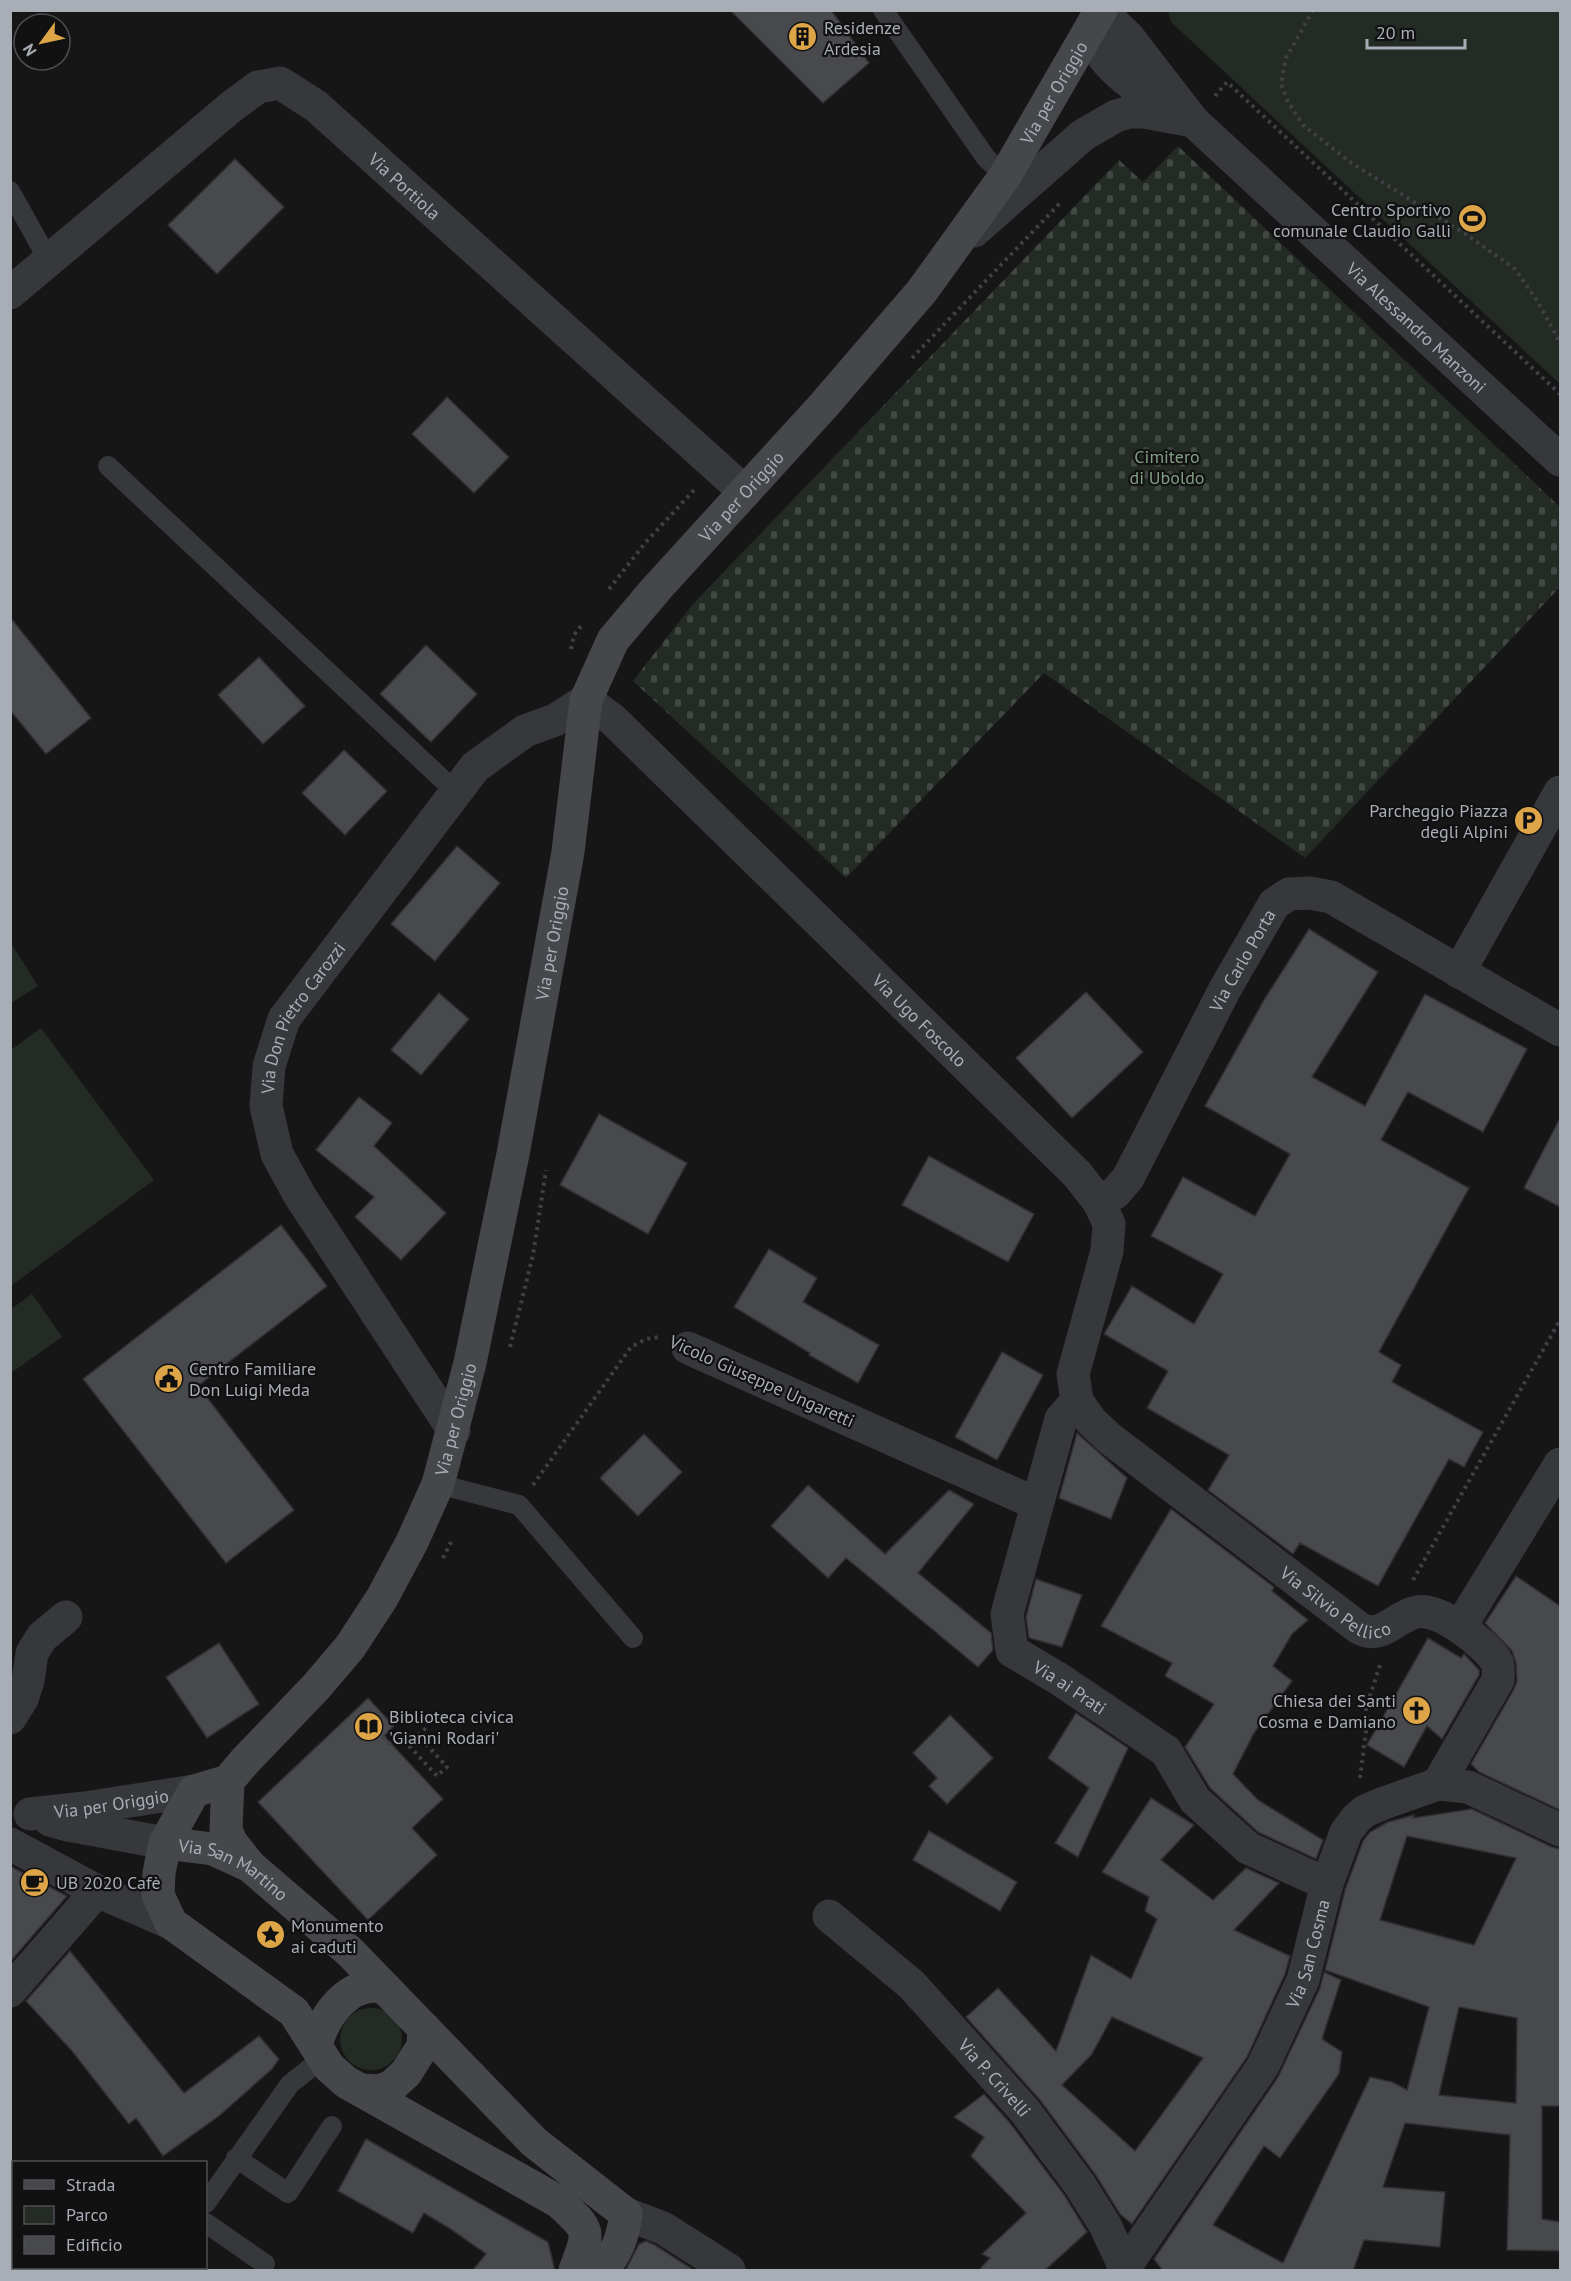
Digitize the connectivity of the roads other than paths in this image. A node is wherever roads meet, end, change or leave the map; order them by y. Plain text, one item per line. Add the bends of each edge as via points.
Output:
1 (883, 10) edge
2 (1097, 18) edge
3 (1193, 121) junction
4 (1005, 176) junction
5 (10, 191) edge
6 (954, 249) junction
7 (49, 261) junction
8 (10, 293) edge
9 (1560, 460) edge
10 (108, 466) dead end
11 (745, 492) junction
12 (586, 700) junction
13 (456, 792) junction
14 (1560, 792) edge
15 (1459, 972) junction
16 (1560, 1030) edge
17 (1098, 1202) junction
18 (688, 1348) road end
19 (1077, 1401) junction
20 (454, 1431) junction
21 (1560, 1464) edge
22 (438, 1484) junction
23 (1037, 1504) junction
24 (66, 1617) dead end
25 (1460, 1628) junction
26 (633, 1638) dead end
27 (10, 1718) edge
28 (228, 1781) junction
29 (1438, 1784) junction
30 (194, 1791) junction
31 (20, 1813) edge
32 (1560, 1830) edge
33 (165, 1843) junction
34 (10, 1844) edge
35 (249, 1866) junction
36 (1327, 1884) junction
37 (97, 1891) junction
38 (829, 1916) dead end
39 (171, 1923) junction
40 (385, 1989) junction
41 (10, 1991) edge
42 (423, 2028) junction
43 (320, 2052) junction
44 (361, 2090) junction
45 (332, 2126) dead end
46 (236, 2158) junction
47 (207, 2202) edge
48 (559, 2202) junction
49 (626, 2214) junction
50 (207, 2224) edge
51 (265, 2264) dead end
52 (1125, 2270) edge
53 (575, 2271) edge
54 (602, 2271) edge
55 (729, 2271) edge

1 - 4 lane via 986,158
2 - 3 street, Via Alessandro Manzoni via 1095,47 1122,77
2 - 4 street, Via per Origgio
3 - 6 street via 1144,112 1116,117 1083,135
3 - 9 street, Via Alessandro Manzoni
4 - 6 street, Via per Origgio
5 - 7 lane
6 - 11 street, Via per Origgio via 885,335
7 - 8 street, Via Portiola
7 - 11 street, Via Portiola via 231,107 258,87 280,83 316,106
10 - 13 lane
11 - 12 street, Via per Origgio via 613,640
12 - 13 street, Via Don Pietro Carozzi via 555,720 525,730 475,767
12 - 17 street, Via Ugo Foscolo via 612,719 1069,1166
12 - 20 street, Via per Origgio via 568,852 513,1154
13 - 20 street, Via Don Pietro Carozzi via 284,1019 269,1066 266,1106 277,1154 300,1196
14 - 15 street
15 - 16 street, Via Carlo Porta
15 - 17 street, Via Carlo Porta via 1331,897 1289,894 1274,904 1225,989 1128,1178 1115,1193
17 - 19 street, Via Ugo Foscolo via 1108,1224 1107,1251 1073,1374
18 - 23 street, Vicolo Giuseppe Ungaretti
19 - 23 street, Via ai Prati via 1061,1419
19 - 25 street, Via Silvio Pellico via 1109,1438 1359,1628 1374,1633 1419,1611
20 - 22 street, Via per Origgio
21 - 25 street
22 - 26 lane via 519,1505
22 - 28 street, Via per Origgio via 382,1598 350,1647
23 - 36 street, Via ai Prati via 1007,1614 1012,1652 1166,1750 1195,1800 1248,1848
24 - 27 street via 42,1637 32,1653 22,1699
25 - 29 street, Via Silvio Pellico via 1484,1646 1498,1665 1498,1680
28 - 30 street, Via per Origgio
28 - 35 street via 226,1829
29 - 32 street, Via San Cosma via 1468,1787
29 - 36 street, Via San Cosma via 1365,1811 1356,1819 1346,1832
30 - 31 street, Via per Origgio via 85,1808
30 - 33 street, Via per Origgio
31 - 33 street, Via San Martino
33 - 35 street, Via San Martino via 213,1849
33 - 39 street, Via per Origgio via 158,1895
34 - 37 street
35 - 40 street, Via San Martino via 350,1952
36 - 52 street, Via San Cosma via 1303,1980 1263,2066
37 - 39 street
37 - 41 street
38 - 52 street, Via P. Crivelli via 912,1985 1025,2111 1080,2185 1105,2225
39 - 43 street, Via San Martino via 294,2012
40 - 42 street, Via San Martino
40 - 43 street via 368,1986 348,1996 323,2024 319,2033
42 - 44 street via 423,2046 406,2073 380,2091
42 - 49 street, Via San Martino via 534,2142
43 - 44 street, Via San Martino via 346,2082
43 - 46 lane via 290,2084
44 - 48 street, Via San Martino
45 - 46 lane via 288,2193
46 - 47 lane
48 - 49 street, Via San Martino
48 - 53 street, Via San Martino via 586,2231
49 - 54 street via 624,2234
49 - 55 street, Via San Martino via 663,2228
50 - 51 lane

